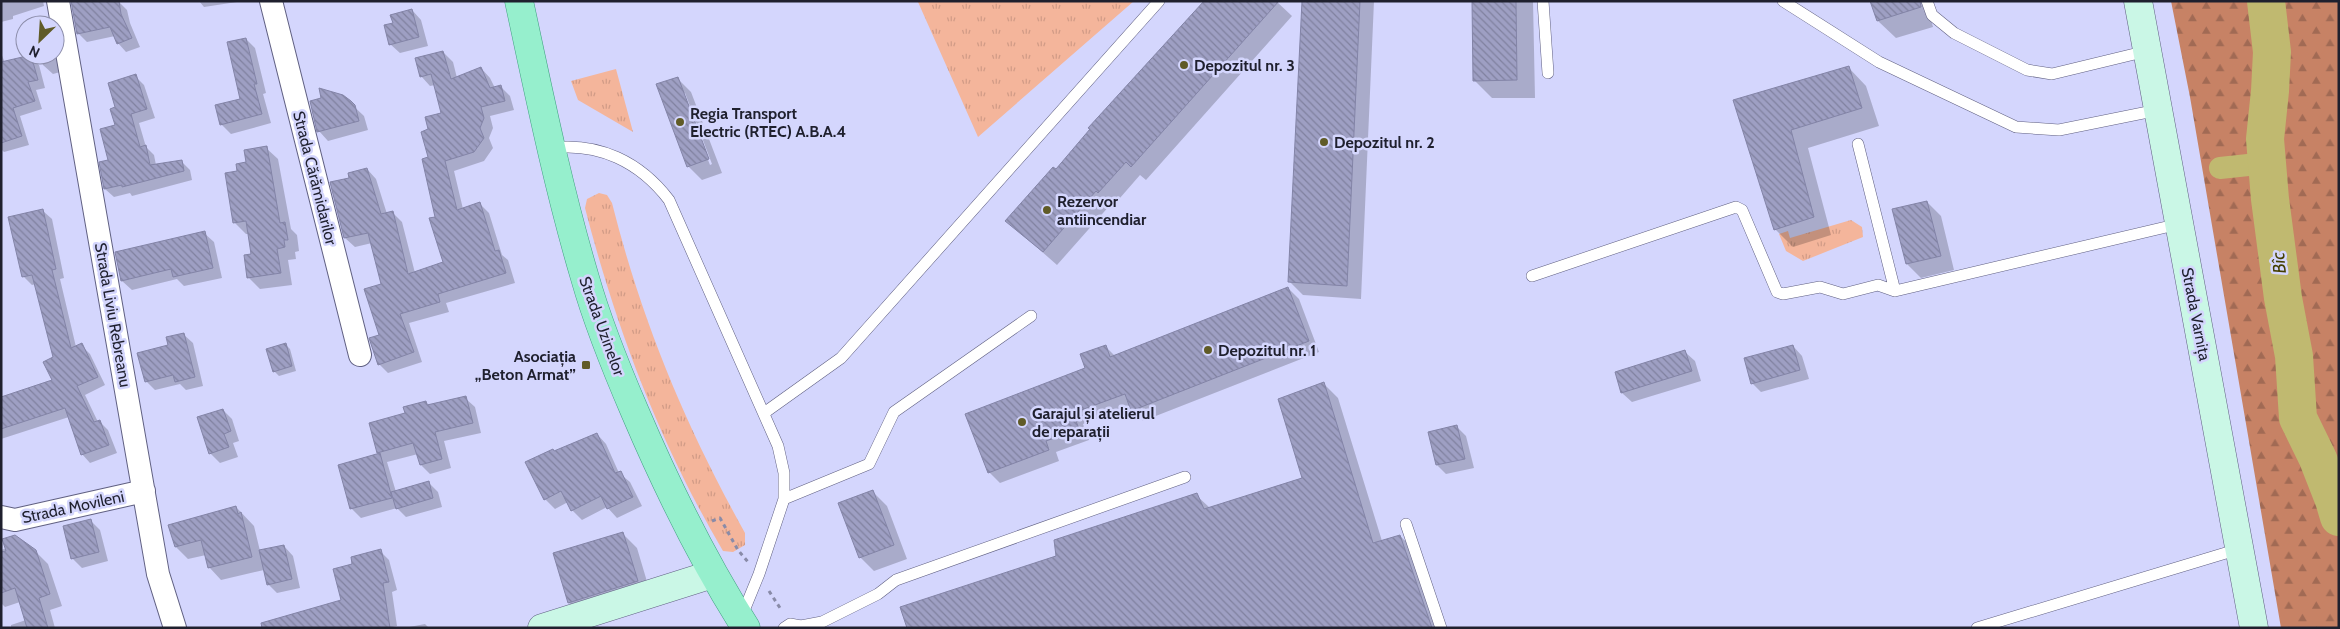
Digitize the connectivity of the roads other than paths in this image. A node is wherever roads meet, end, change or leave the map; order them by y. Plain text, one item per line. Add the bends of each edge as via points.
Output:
1 (58, 1) edge
2 (271, 1) edge
3 (519, 1) edge
4 (1159, 1) edge
5 (1543, 1) edge
6 (1783, 1) edge
7 (1927, 1) edge
8 (2138, 1) edge
9 (2147, 51) junction
10 (1548, 73) dead end
11 (2158, 110) junction
12 (1858, 144) dead end
13 (551, 148) junction
14 (2179, 224) junction
15 (1532, 276) dead end
16 (1895, 290) junction
17 (1031, 316) dead end
18 (360, 355) dead end
19 (764, 413) junction
20 (1184, 477) dead end
21 (144, 491) junction
22 (784, 499) junction
23 (1, 517) edge
24 (1406, 524) dead end
25 (2240, 549) junction
26 (713, 574) junction
27 (743, 624) edge
28 (819, 625) edge
29 (175, 628) edge
30 (542, 628) edge
31 (784, 628) edge
32 (1441, 628) edge
33 (1977, 628) edge
34 (2254, 628) edge

1 - 21 street, Strada Liviu Rebreanu
2 - 18 street, Strada Cărămidarilor
3 - 13 main road, Strada Uzinelor
4 - 19 lane via 841,358
5 - 10 lane
6 - 11 lane via 1879,62 2016,127 2059,130
7 - 9 lane via 1932,15 1954,33 2027,70 2052,74
8 - 9 street, Strada Varnița
9 - 11 street, Strada Varnița
11 - 14 street, Strada Varnița
12 - 16 lane
13 - 19 lane via 572,145 593,148 635,168 658,185 669,200
13 - 26 main road, Strada Uzinelor via 585,278 612,357 661,472
14 - 16 lane
14 - 25 street, Strada Varnița
15 - 16 lane via 1736,207 1742,210 1777,292 1783,294 1820,287 1843,294 1878,285
17 - 22 lane via 894,412 869,464
19 - 22 lane via 778,446 784,473
20 - 28 lane via 896,580 878,594
21 - 23 street, Strada Movileni via 15,520
21 - 29 street, Strada Liviu Rebreanu via 158,574
22 - 27 lane
24 - 32 lane
25 - 33 lane
25 - 34 street, Strada Varnița
26 - 27 main road, Strada Uzinelor
26 - 30 street
28 - 31 lane via 790,624

